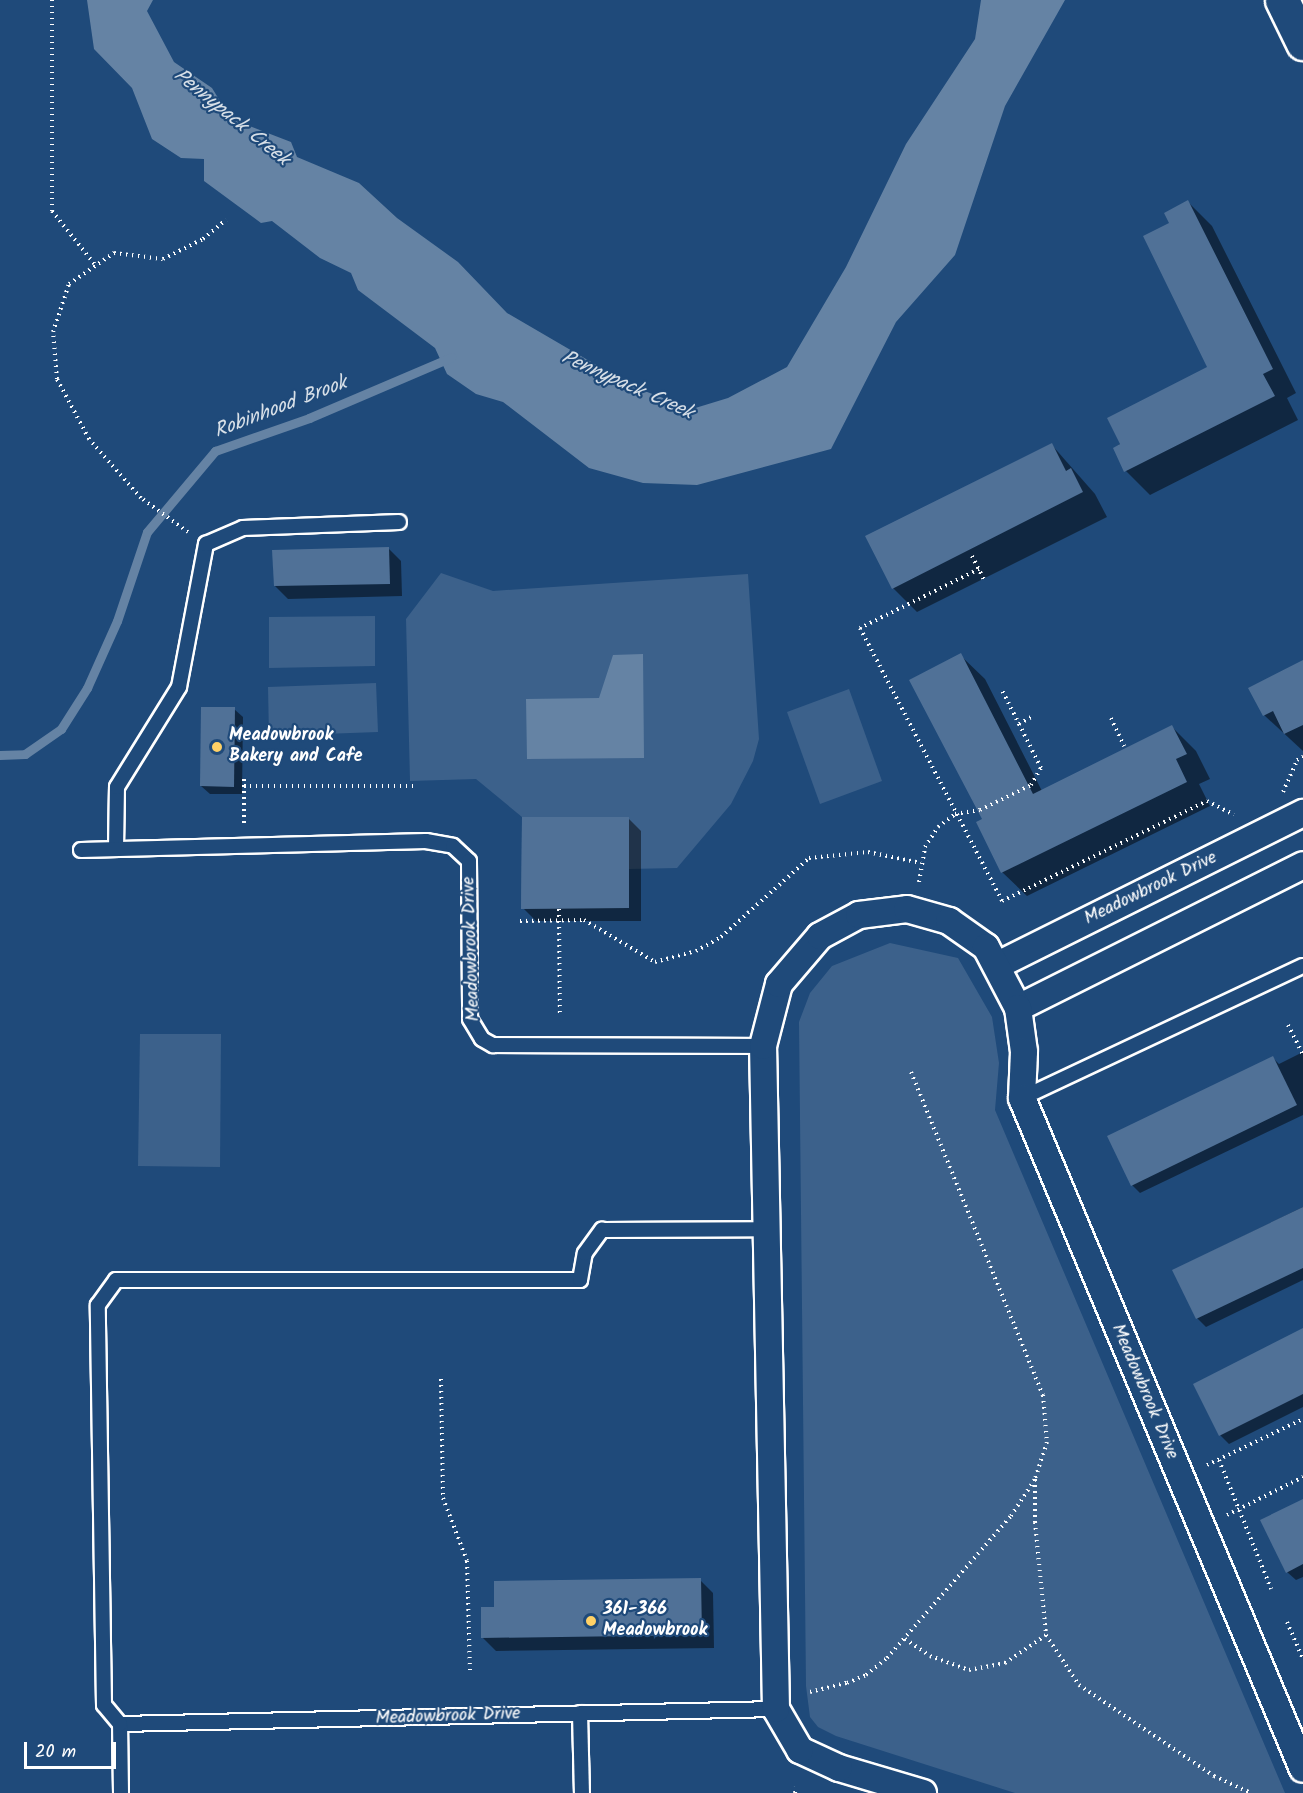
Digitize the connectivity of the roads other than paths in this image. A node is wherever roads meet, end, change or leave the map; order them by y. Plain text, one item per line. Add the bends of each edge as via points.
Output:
1 (1282, 0) edge
2 (1303, 43) edge
3 (399, 522) dead end
4 (1303, 813) edge
5 (116, 849) junction
6 (81, 850) dead end
7 (1303, 865) edge
8 (998, 965) junction
9 (1303, 966) edge
10 (1018, 1008) junction
11 (763, 1046) junction
12 (1022, 1098) junction
13 (766, 1230) junction
14 (776, 1709) junction
15 (580, 1713) junction
16 (120, 1724) junction
17 (1303, 1769) edge
18 (121, 1793) edge
19 (582, 1793) edge
20 (922, 1793) edge

1 - 2 main road
3 - 5 lane via 243,528 206,544 179,687 117,787
4 - 8 street, Meadowbrook Drive
5 - 6 lane, Meadowbrook Drive
5 - 11 lane, Meadowbrook Drive via 426,841 453,846 469,861 470,1019 482,1039 493,1045
7 - 10 street
8 - 10 street, Meadowbrook Drive
8 - 11 street, Meadowbrook Drive via 986,946 949,921 907,909 859,915 820,936 779,984
9 - 12 lane
10 - 12 street, Meadowbrook Drive via 1023,1052
11 - 13 street, Meadowbrook Drive
12 - 17 street, Meadowbrook Drive
13 - 14 street, Meadowbrook Drive
13 - 16 lane via 602,1230 585,1253 580,1280 116,1280 98,1305 104,1705
14 - 15 lane, Meadowbrook Drive
14 - 20 street, Meadowbrook Drive via 800,1750 839,1768
15 - 16 lane, Meadowbrook Drive
15 - 19 lane
16 - 18 lane

